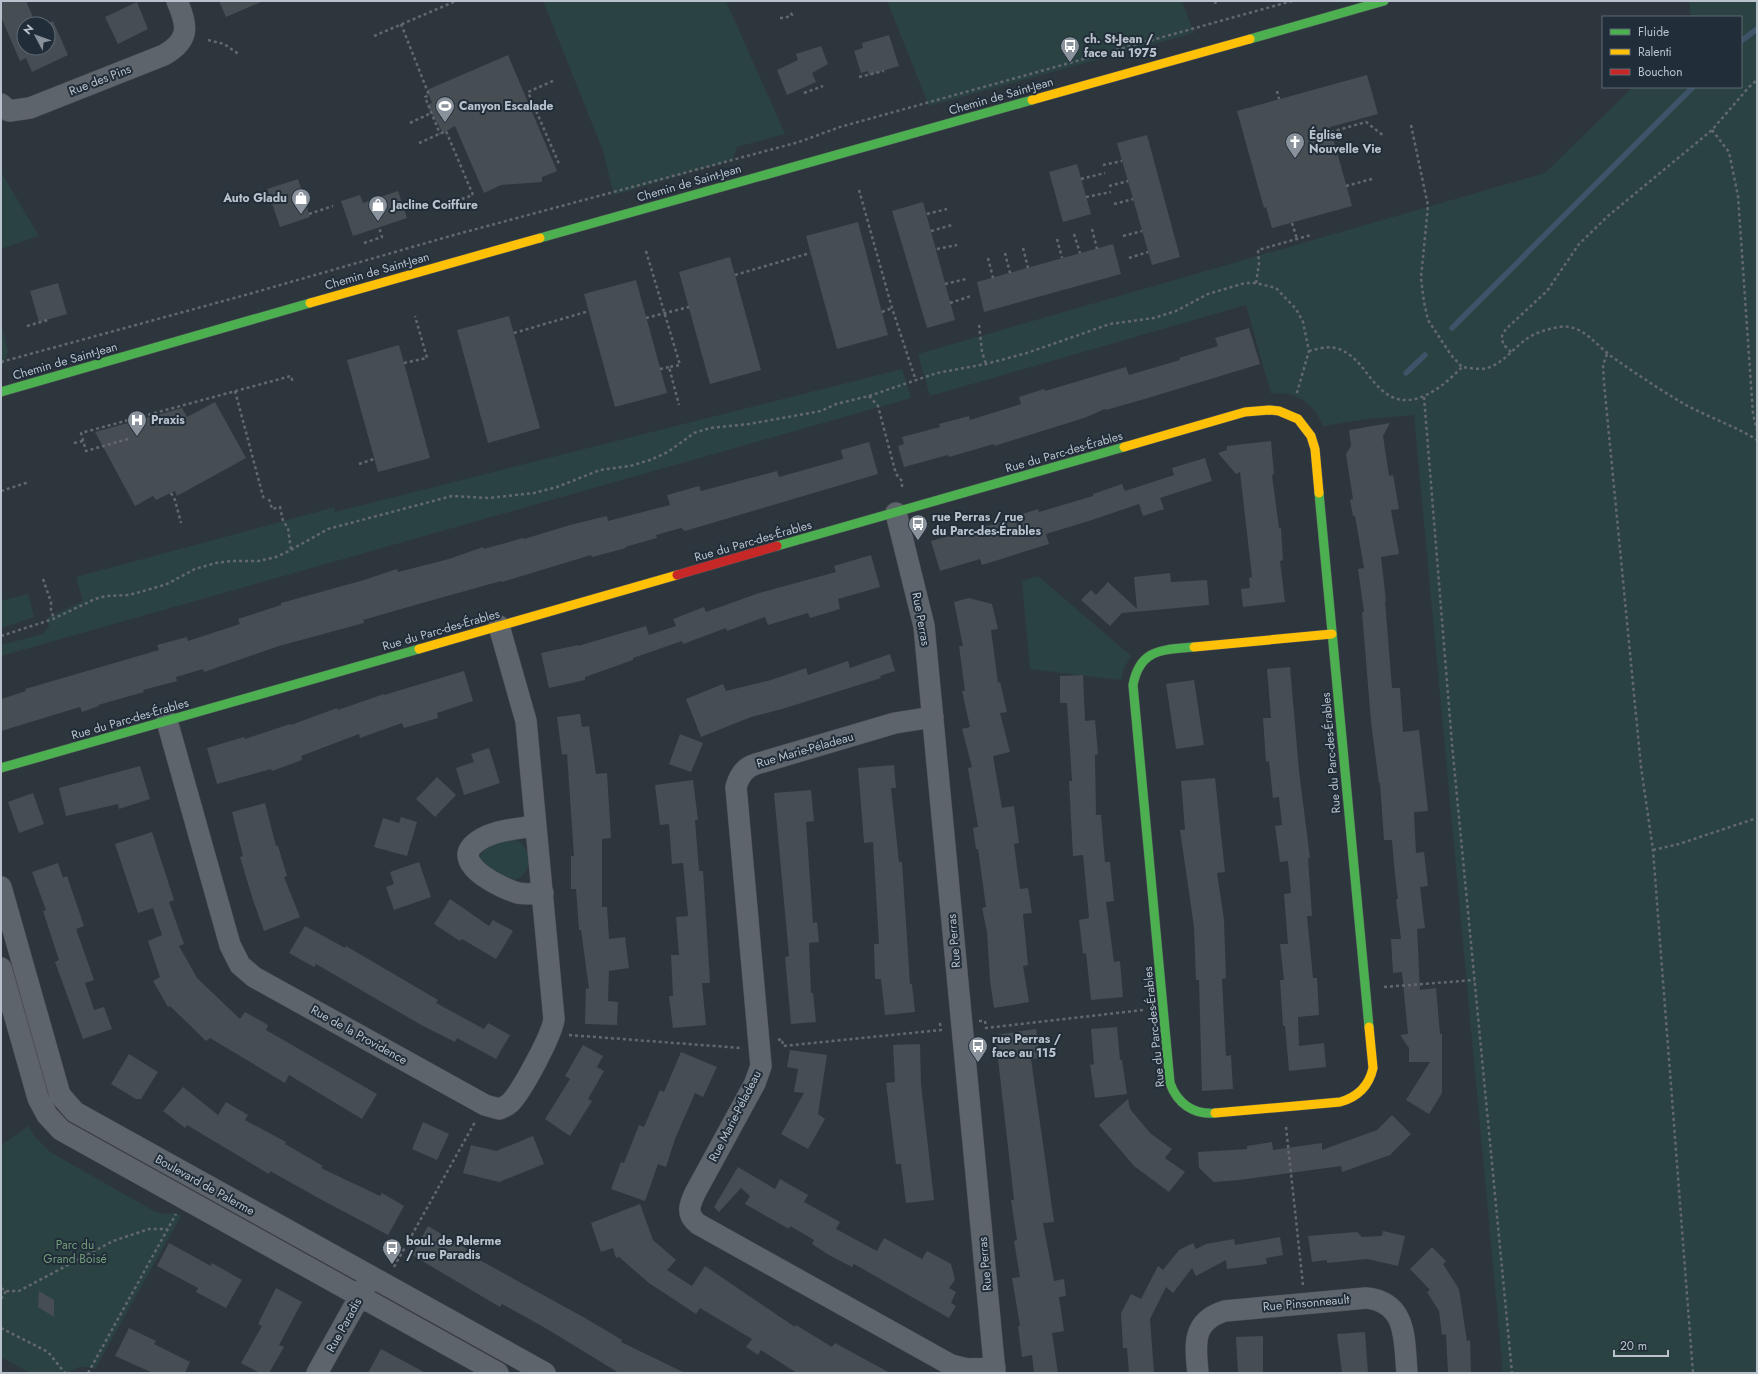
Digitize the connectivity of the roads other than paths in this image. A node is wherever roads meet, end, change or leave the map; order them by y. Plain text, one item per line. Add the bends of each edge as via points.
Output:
1 (177, 1) edge
2 (1384, 1) edge
3 (1, 104) edge
4 (1, 392) edge
5 (896, 513) junction
6 (499, 626) junction
7 (1332, 634) junction
8 (933, 717) junction
9 (167, 721) junction
10 (1, 768) edge
11 (535, 826) junction
12 (1, 887) edge
13 (543, 893) junction
14 (24, 970) junction
15 (2, 973) edge
16 (371, 1277) junction
17 (360, 1296) junction
18 (995, 1370) edge
19 (317, 1373) edge
20 (498, 1373) edge
21 (545, 1373) edge
22 (1198, 1373) edge
23 (1407, 1373) edge

1 - 3 street, Rue des Pins via 186,25 185,34 179,44 164,55 30,108 9,111
2 - 4 street, Chemin de Saint-Jean
5 - 6 street, Rue du Parc-des-Érables
5 - 7 street, Rue du Parc-des-Érables via 1245,412 1264,408 1282,410 1297,419 1310,434 1313,442
5 - 8 street, Rue Perras via 921,609
6 - 9 street, Rue du Parc-des-Érables
6 - 11 street, Rue de la Providence via 526,721
7 - 7 street, Rue du Parc-des-Érables via 1373,1068 1371,1078 1358,1094 1346,1101 1199,1114 1176,1098 1170,1083 1134,677 1143,660 1150,654 1166,648
8 - 18 street, Rue Perras
8 - 18 street, Rue Marie-Péladeau via 895,724 756,764 746,769 737,781 761,1066 755,1083 695,1193 689,1211 690,1216 698,1224 951,1365 967,1369
9 - 10 street, Rue du Parc-des-Érables
9 - 13 street, Rue de la Providence via 230,945 240,965 254,976 496,1109 505,1107 514,1098 546,1043 553,1025 554,1010
11 - 13 street, Rue de la Providence
11 - 13 street via 506,830 485,837 471,847 468,859 476,871 511,890 527,894
12 - 14 street, Boulevard de Palerme
14 - 15 street
14 - 16 street, Boulevard de Palerme via 60,1095 75,1112
15 - 17 street, Boulevard de Palerme via 38,1098 47,1115 61,1130
16 - 17 street, Rue Paradis
16 - 21 street, Boulevard de Palerme
17 - 19 street, Rue Paradis
17 - 20 street, Boulevard de Palerme
22 - 23 street, Rue Pinsonneault via 1197,1335 1206,1321 1218,1313 1366,1298 1380,1300 1400,1319

